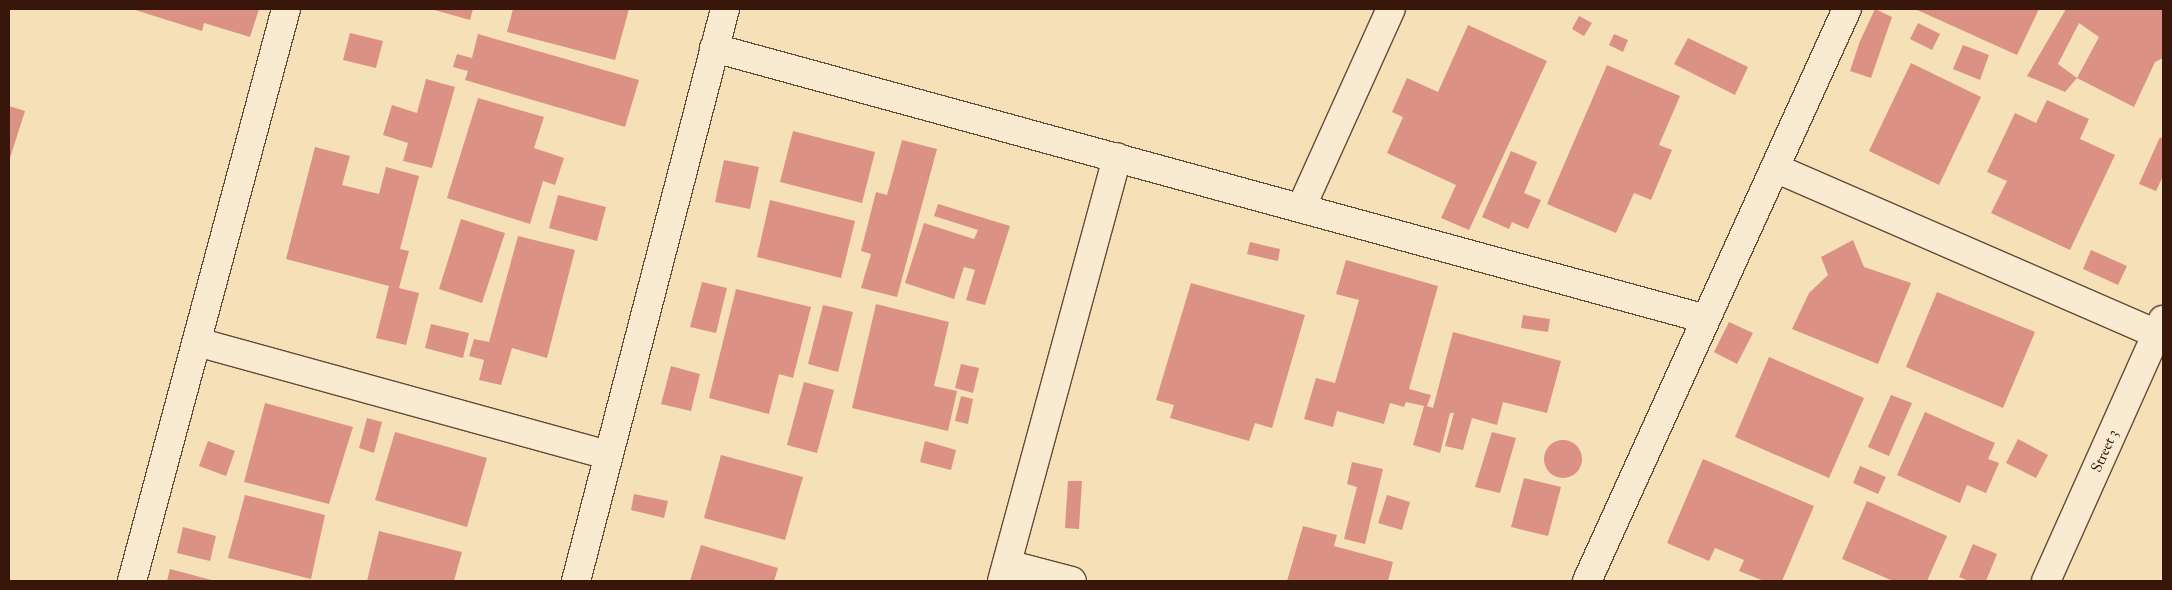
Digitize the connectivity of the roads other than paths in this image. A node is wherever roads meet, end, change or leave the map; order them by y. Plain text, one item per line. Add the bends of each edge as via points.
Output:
1 (286, 9) edge
2 (726, 9) edge
3 (1391, 9) edge
4 (1848, 9) edge
5 (714, 48) junction
6 (1117, 157) junction
7 (1775, 168) junction
8 (1301, 208) junction
9 (1706, 319) junction
10 (2160, 327) edge
11 (196, 342) junction
12 (608, 455) junction
13 (1005, 573) edge
14 (132, 581) edge
15 (576, 581) edge
16 (1072, 581) edge
17 (1587, 581) edge
18 (2046, 581) edge

1 - 11 street
2 - 5 street
3 - 8 street
4 - 7 street
5 - 6 street
5 - 12 street
6 - 8 street
6 - 13 street
7 - 9 street
7 - 10 street
8 - 9 street
9 - 17 street
10 - 18 street, Street 3
11 - 12 street
11 - 14 street
12 - 15 street
13 - 16 street

